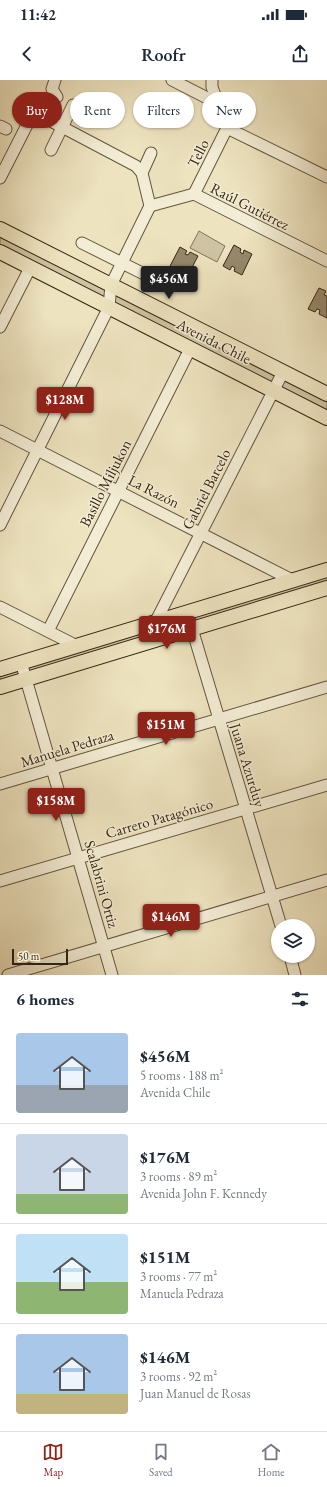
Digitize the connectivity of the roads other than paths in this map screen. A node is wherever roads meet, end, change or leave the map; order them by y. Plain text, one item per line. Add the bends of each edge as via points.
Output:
1 (54, 80) edge
2 (172, 80) edge
3 (212, 80) edge
4 (54, 92) edge
5 (214, 92) edge
6 (202, 95) edge
7 (70, 111) edge
8 (63, 126) junction
9 (228, 128) joint
10 (51, 150) dead end
11 (151, 152) dead end
12 (142, 173) junction
13 (327, 177) edge
14 (0, 178) edge
15 (194, 194) junction
16 (150, 206) junction
17 (0, 229) edge
18 (82, 243) dead end
19 (0, 252) edge
20 (327, 261) edge
21 (122, 263) junction
22 (30, 268) junction
23 (158, 281) dead end
24 (111, 285) junction
25 (109, 307) junction
26 (0, 327) edge
27 (190, 349) junction
28 (283, 372) junction
29 (274, 391) junction
30 (327, 394) edge
31 (327, 418) edge
32 (0, 431) edge
33 (38, 450) junction
34 (118, 490) junction
35 (0, 525) edge
36 (201, 532) junction
37 (327, 570) edge
38 (292, 580) junction
39 (327, 588) edge
40 (0, 607) edge
41 (187, 612) junction
42 (156, 621) junction
43 (192, 629) junction
44 (48, 631) junction
45 (75, 646) junction
46 (21, 662) junction
47 (0, 669) edge
48 (26, 680) junction
49 (0, 687) edge
50 (327, 687) edge
51 (219, 718) junction
52 (52, 768) junction
53 (0, 784) edge
54 (327, 785) edge
55 (246, 808) junction
56 (78, 857) junction
57 (327, 880) edge
58 (0, 881) edge
59 (272, 896) junction
60 (279, 919) edge
61 (104, 946) junction
62 (292, 963) edge
63 (8, 975) edge
64 (112, 975) edge
65 (295, 975) edge

1 - 4 street
2 - 6 street
3 - 5 street, Tello
7 - 8 street
8 - 10 street
8 - 12 street via 136,166
8 - 14 street via 43,117 30,119
9 - 13 street
9 - 15 street, Tello
11 - 12 street
12 - 16 street
15 - 16 street, Raúl Gutiérrez
15 - 20 street, Raúl Gutiérrez
16 - 21 street
17 - 24 main road, Avenida Chile
18 - 21 street
19 - 22 main road, Avenida Chile
21 - 23 street
21 - 24 street
22 - 25 main road, Avenida Chile
22 - 26 street
24 - 25 street
24 - 28 main road, Avenida Chile
25 - 27 main road, Avenida Chile
25 - 33 street
27 - 29 main road, Avenida Chile
27 - 34 street, Basillo Miljukon
28 - 29 street, Gabriel Barcelo
28 - 30 main road, Avenida Chile
29 - 31 main road, Avenida Chile
29 - 36 street, Gabriel Barcelo
32 - 33 street, La Razón
33 - 34 street, La Razón
33 - 35 street
34 - 36 street, La Razón
34 - 44 street, Basillo Miljukon
36 - 38 street, La Razón
36 - 42 street, Gabriel Barcelo
37 - 38 main road
38 - 41 main road
39 - 43 main road
40 - 44 street
41 - 42 main road
41 - 43 street, Juana Azurduy
42 - 45 main road
43 - 48 main road
43 - 51 street, Juana Azurduy
44 - 45 street
45 - 46 main road
46 - 47 main road
46 - 48 street, Scalabrini Ortiz
48 - 49 main road
48 - 52 street, Scalabrini Ortiz
50 - 51 street, Manuela Pedraza
51 - 52 street, Manuela Pedraza
51 - 55 street, Juana Azurduy
52 - 53 street, Manuela Pedraza
52 - 56 street, Scalabrini Ortiz
54 - 55 street, Carrero Patagónico
55 - 56 street, Carrero Patagónico
55 - 59 street, Juana Azurduy
56 - 58 street, Carrero Patagónico
56 - 61 street, Scalabrini Ortiz
57 - 59 street
59 - 60 street, Juana Azurduy
59 - 61 street
61 - 63 street
61 - 64 street, Scalabrini Ortiz
62 - 65 street

